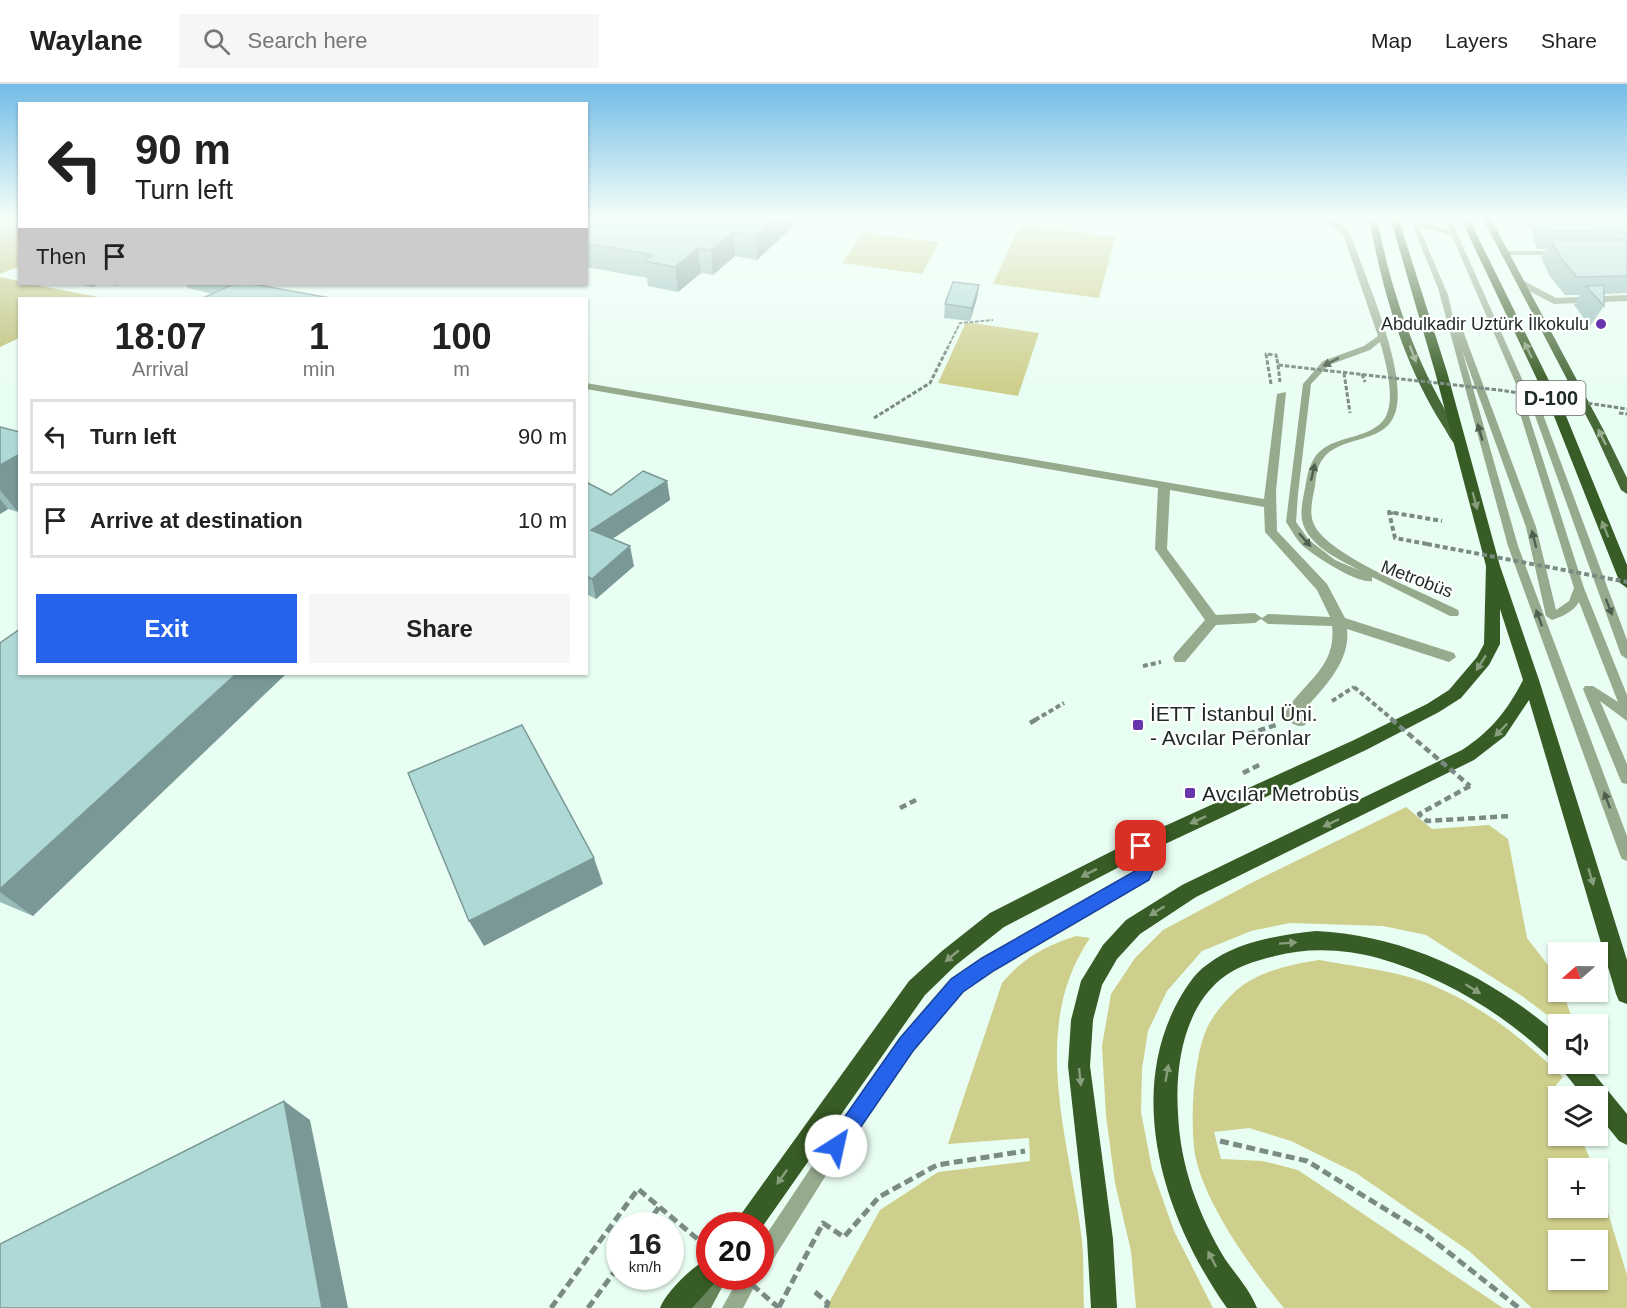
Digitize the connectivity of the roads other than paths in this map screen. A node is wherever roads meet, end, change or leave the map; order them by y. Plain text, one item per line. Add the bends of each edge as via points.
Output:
1 (1361, 274) edge
2 (1386, 274) edge
3 (1411, 274) edge
4 (1435, 274) edge
5 (1471, 274) edge
6 (1492, 274) edge
7 (1516, 274) edge
8 (1521, 283) junction
9 (1441, 288) junction
10 (1627, 298) edge
11 (1383, 336) junction
12 (588, 386) edge
13 (1282, 394) road end
14 (1526, 398) junction
15 (1460, 444) junction
16 (1164, 485) junction
17 (1627, 490) edge
18 (1270, 504) junction
19 (1493, 566) junction
20 (1627, 582) edge
21 (1579, 588) junction
22 (1212, 620) junction
23 (1341, 622) junction
24 (1627, 655) edge
25 (1449, 657) dead end
26 (1180, 658) dead end
27 (1531, 680) junction
28 (1627, 710) edge
29 (1627, 716) edge
30 (1300, 721) dead end
31 (1627, 779) edge
32 (1141, 846) junction
33 (1627, 855) edge
34 (1627, 994) edge
35 (1548, 1042) edge
36 (1580, 1074) edge
37 (1627, 1133) edge
38 (758, 1212) edge
39 (774, 1240) edge
40 (696, 1285) edge
41 (708, 1290) edge
42 (743, 1290) edge
43 (673, 1308) edge
44 (697, 1308) edge
45 (732, 1308) edge
46 (1104, 1308) edge
47 (1244, 1308) edge

1 - 11 lane, Metrobüs
2 -> 15 main road via 1402,328 1438,412
3 - 15 highway
4 - 9 lane
5 - 14 lane
20 -> 6 highway, D-100 via 1558,411
7 - 8 main road
8 - 10 street via 1554,301
17 -> 8 main road
21 -> 9 lane via 1575,603 1552,616 1531,527
33 -> 9 lane via 1513,546
11 -> 11 lane, Metrobüs via 1367,348 1326,363 1307,384 1291,522 1305,542 1331,562 1422,604 1454,613 1340,556 1317,539 1308,524 1314,464 1324,451 1378,429 1390,417 1394,388
12 - 16 street
13 - 18 street
14 - 21 lane via 1522,407
14 -> 24 lane via 1537,409
15 -> 19 highway
16 - 18 street
16 - 22 street via 1161,549
18 - 23 street via 1271,532 1316,577
19 - 27 highway
19 -> 32 highway via 1492,644 1455,694 1360,745
21 - 28 lane
22 - 23 street
22 - 26 street
23 - 25 street
23 - 30 street via 1336,657 1292,716
27 -> 34 highway
27 -> 46 highway via 1512,719 1492,740 1190,891 1133,927 1110,952 1092,981 1082,1020 1079,1066 1100,1239
29 - 31 lane via 1589,689
32 -> 38 highway via 997,920 917,988
32 - 39 lane via 1149,862 1144,875 988,964 957,986 900,1053
47 -> 35 highway via 1223,1281 1184,1203 1169,1149 1165,1086 1173,1041 1186,1006 1211,974 1279,943 1355,943 1395,952 1452,975 1519,1017
36 - 37 highway
40 - 43 highway
41 - 44 main road
42 - 45 lane

